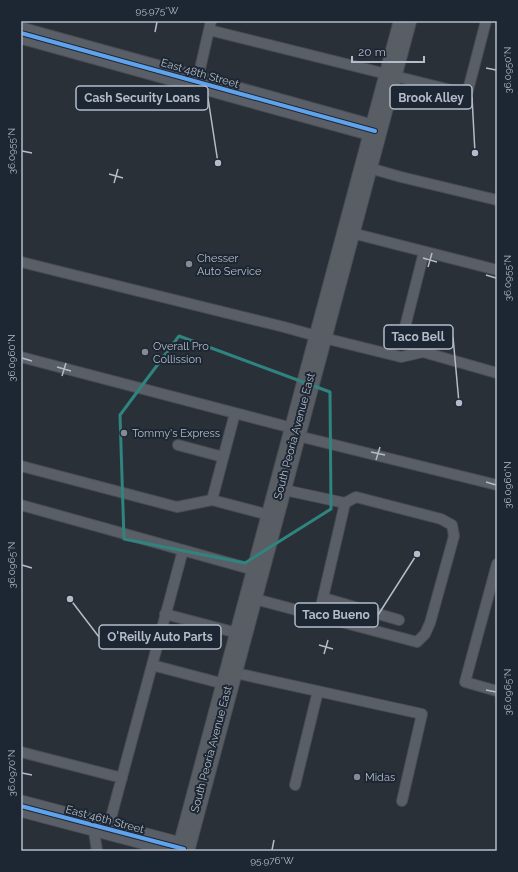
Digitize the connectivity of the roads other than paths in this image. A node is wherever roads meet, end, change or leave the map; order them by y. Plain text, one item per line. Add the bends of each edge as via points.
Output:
1 (405, 21) edge
2 (486, 21) edge
3 (210, 26) edge
4 (21, 33) edge
5 (391, 75) junction
6 (197, 82) junction
7 (375, 131) junction
8 (366, 167) junction
9 (497, 200) edge
10 (348, 232) junction
11 (424, 252) junction
12 (21, 262) edge
13 (497, 270) edge
14 (405, 327) dead end
15 (320, 337) junction
16 (21, 357) edge
17 (497, 373) edge
18 (235, 413) junction
19 (295, 432) junction
20 (178, 445) dead end
21 (223, 457) junction
22 (21, 466) edge
23 (497, 485) edge
24 (280, 489) junction
25 (212, 500) junction
26 (345, 503) junction
27 (21, 505) edge
28 (273, 516) junction
29 (183, 550) junction
30 (497, 564) edge
31 (258, 570) junction
32 (251, 598) junction
33 (324, 598) junction
34 (165, 614) junction
35 (319, 616) junction
36 (399, 620) dead end
37 (241, 634) junction
38 (152, 665) junction
39 (230, 678) junction
40 (318, 691) junction
41 (497, 691) edge
42 (21, 752) edge
43 (122, 778) junction
44 (295, 785) dead end
45 (402, 800) dead end
46 (21, 806) edge
47 (101, 827) junction
48 (184, 850) edge
49 (97, 851) edge

1 - 5 main road, South Peoria Avenue East
2 - 5 lane via 467,94
3 - 5 lane
3 - 6 lane
4 - 6 street, East 48th Street
5 - 7 main road, South Peoria Avenue East
6 - 7 street, East 48th Street
7 - 8 main road, South Peoria Avenue East
8 - 9 lane
8 - 10 main road, South Peoria Avenue East
10 - 11 lane
10 - 15 main road, South Peoria Avenue East
11 - 13 lane
11 - 14 lane
12 - 15 lane
15 - 17 lane via 401,357 423,352
15 - 19 main road, South Peoria Avenue East
16 - 18 lane
18 - 19 lane
18 - 21 lane
19 - 23 lane
19 - 24 main road, South Peoria Avenue East
20 - 21 lane
21 - 25 lane
22 - 25 lane via 177,508
24 - 26 lane
24 - 28 main road, South Peoria Avenue East
25 - 28 lane
26 - 33 lane
26 - 35 lane via 356,497 441,519 452,525 454,536 430,623 425,634 417,642
27 - 29 lane
28 - 31 main road, South Peoria Avenue East
29 - 31 lane
29 - 34 lane
30 - 41 lane via 465,682
31 - 32 main road, South Peoria Avenue East
32 - 35 lane
32 - 37 main road, South Peoria Avenue East
33 - 35 lane
33 - 36 lane
34 - 37 lane
34 - 38 lane
37 - 39 main road, South Peoria Avenue East
38 - 39 lane
38 - 43 lane
39 - 40 lane
39 - 48 main road, South Peoria Avenue East
40 - 44 lane
40 - 45 lane via 422,714
42 - 43 lane
43 - 47 lane
46 - 47 street, East 46th Street
47 - 48 street, East 46th Street
47 - 49 lane

